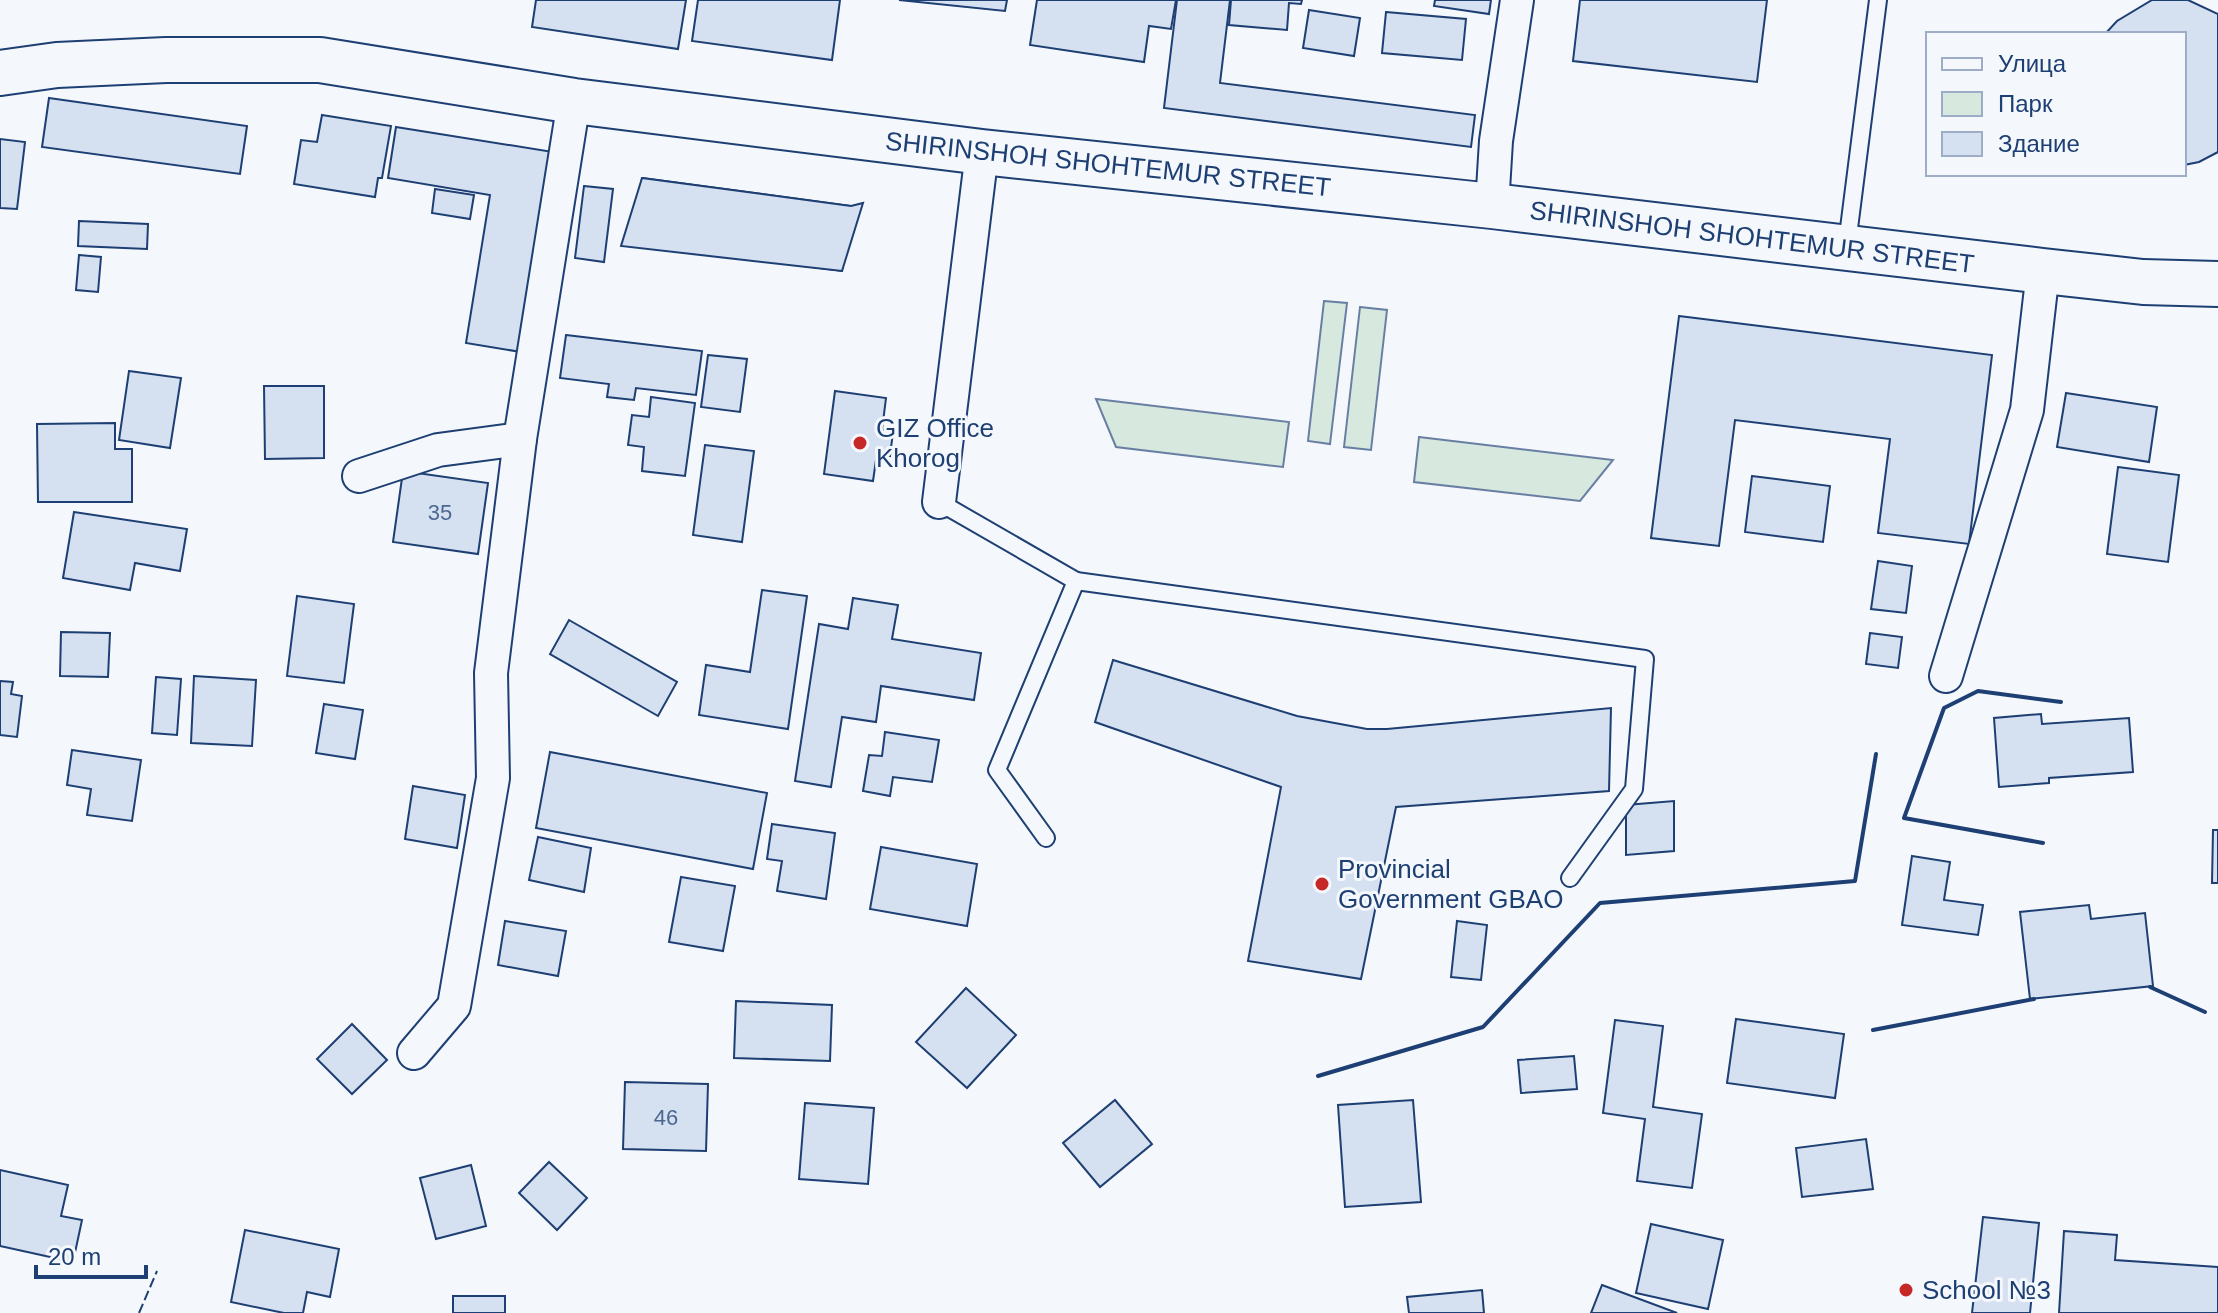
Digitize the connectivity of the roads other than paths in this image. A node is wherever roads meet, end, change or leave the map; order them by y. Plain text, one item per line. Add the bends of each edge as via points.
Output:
1 (1517, 0) edge
2 (1878, 0) edge
3 (0, 73) edge
4 (574, 101) junction
5 (982, 152) junction
6 (1492, 206) junction
7 (1847, 246) junction
8 (2043, 271) junction
9 (2218, 284) edge
10 (520, 439) junction
11 (359, 476) dead end
12 (939, 502) joint
13 (1076, 581) junction
14 (1946, 676) dead end
15 (1046, 838) dead end
16 (1570, 878) dead end
17 (414, 1053) dead end

1 - 6 street
2 - 7 lane
3 - 4 main road, SHIRINSHOH SHOHTEMUR STREET via 166,60 320,60
4 - 5 main road, SHIRINSHOH SHOHTEMUR STREET
4 - 10 street
5 - 6 main road, SHIRINSHOH SHOHTEMUR STREET
5 - 12 street
6 - 7 main road, SHIRINSHOH SHOHTEMUR STREET
7 - 8 main road, SHIRINSHOH SHOHTEMUR STREET
8 - 9 main road, SHIRINSHOH SHOHTEMUR STREET
8 - 14 street via 2027,410
10 - 11 street via 438,450
10 - 17 street via 491,673 493,778 454,1006
12 - 13 lane
13 - 15 lane via 997,770
13 - 16 lane via 1645,659 1634,789

